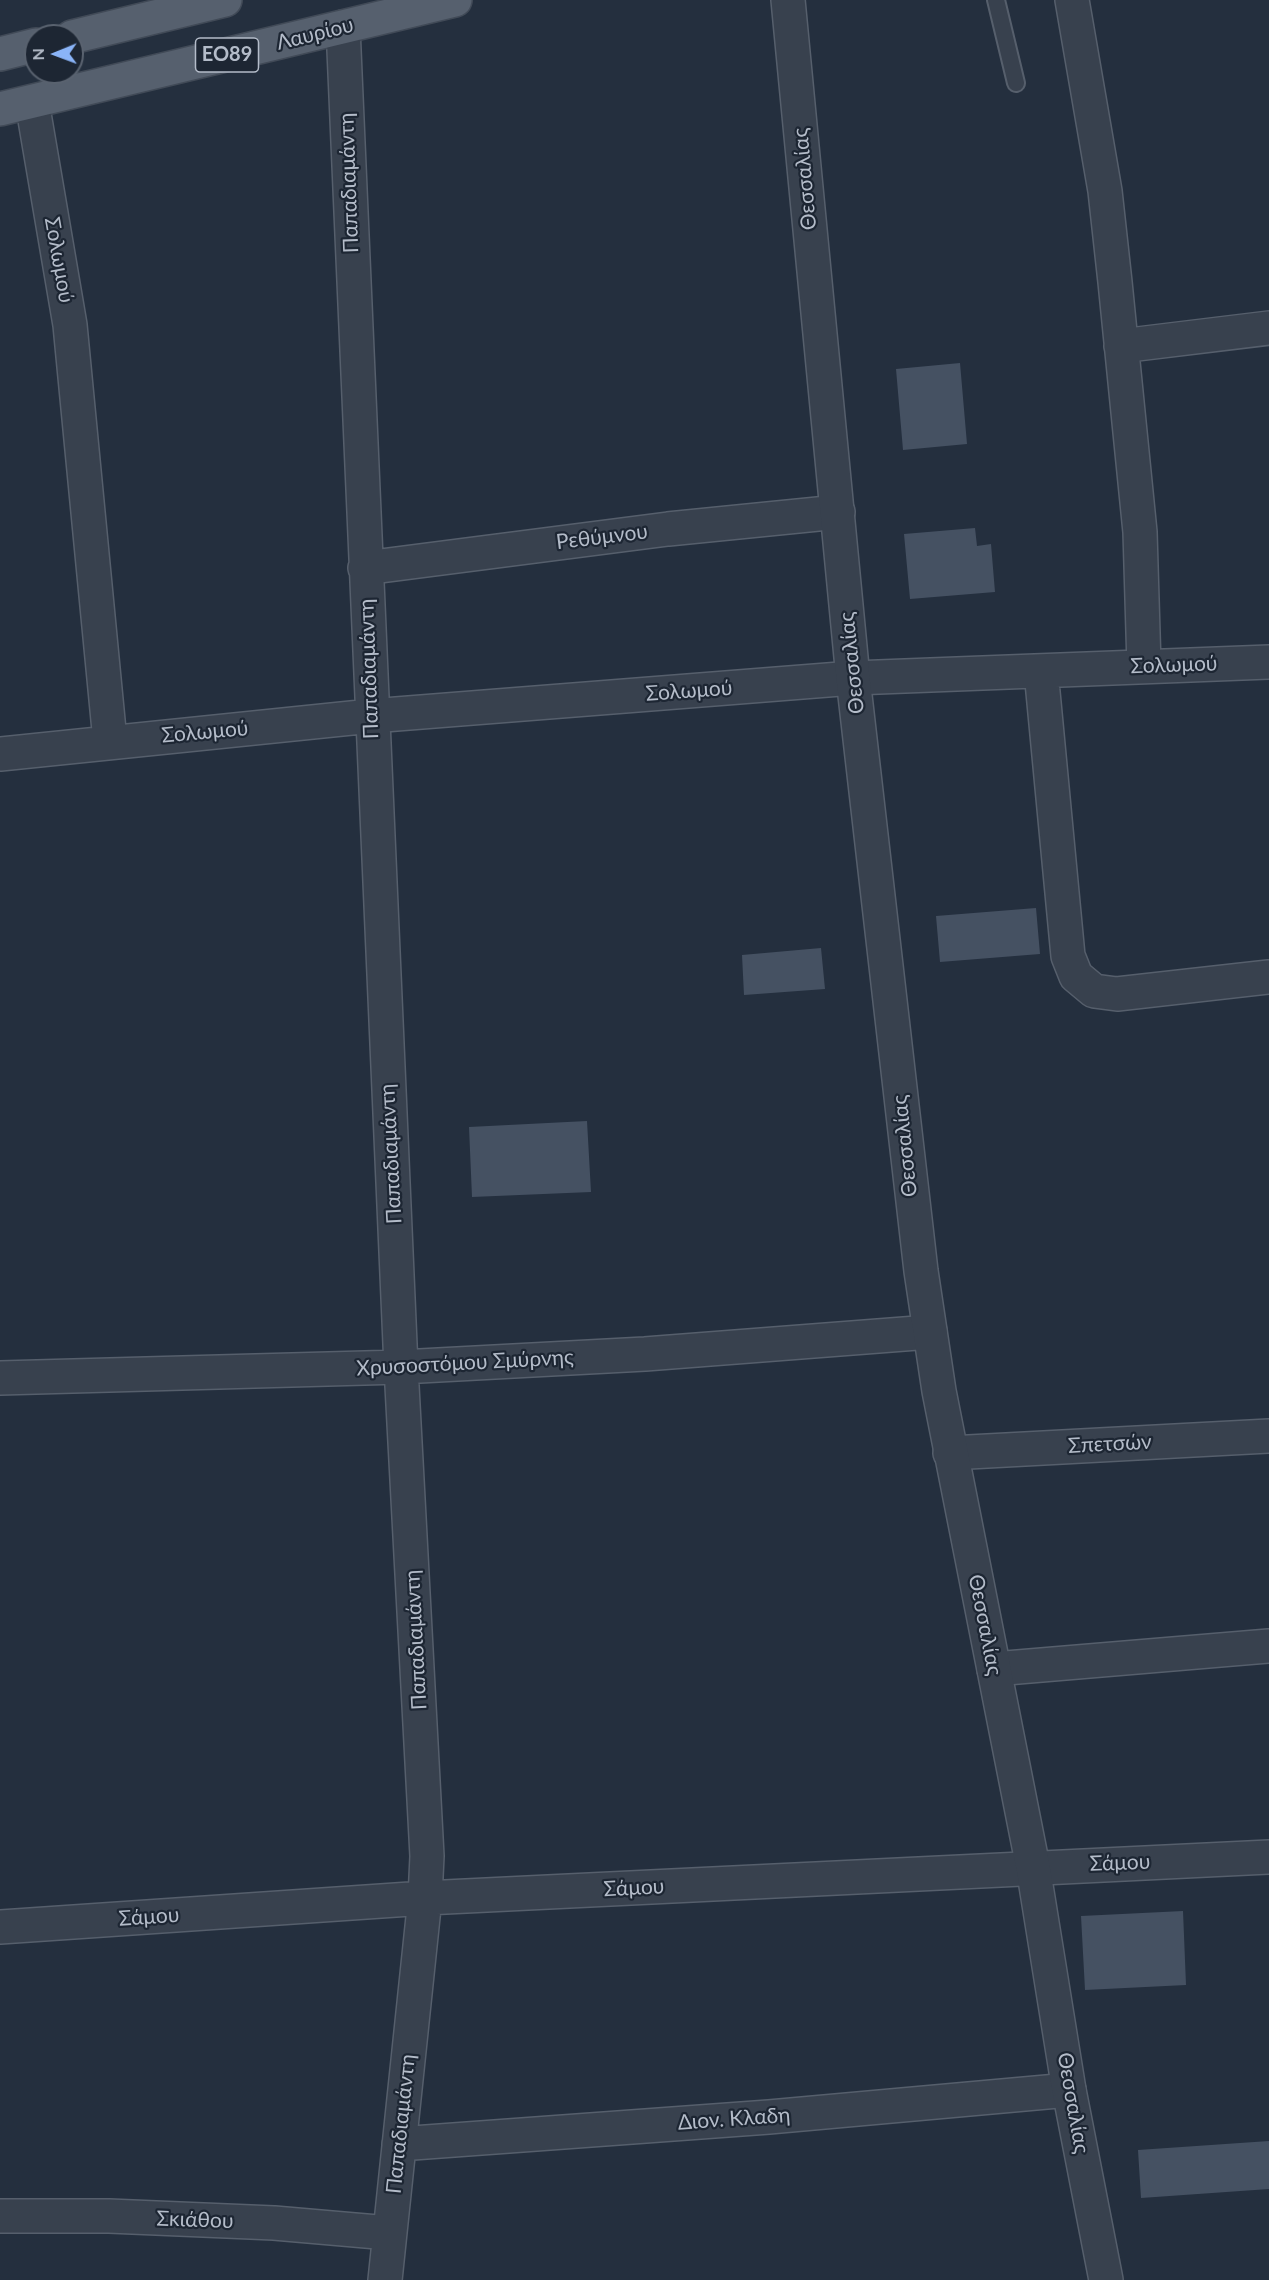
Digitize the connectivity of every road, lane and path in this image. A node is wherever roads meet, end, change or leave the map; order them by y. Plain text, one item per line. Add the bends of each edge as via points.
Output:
1 (225, 0) edge
2 (455, 0) edge
3 (788, 0) edge
4 (996, 0) edge
5 (1072, 0) edge
6 (343, 27) junction
7 (84, 34) edge
8 (24, 48) edge
9 (0, 54) edge
10 (1016, 83) dead end
11 (32, 102) junction
12 (0, 110) edge
13 (1269, 328) edge
14 (1121, 346) junction
15 (838, 512) junction
16 (365, 568) junction
17 (1269, 662) edge
18 (1144, 666) junction
19 (1041, 670) junction
20 (853, 678) junction
21 (371, 717) junction
22 (110, 741) junction
23 (0, 754) edge
24 (1269, 977) edge
25 (930, 1332) junction
26 (401, 1367) junction
27 (0, 1378) edge
28 (1269, 1436) edge
29 (950, 1453) junction
30 (1269, 1646) edge
31 (994, 1669) junction
32 (1269, 1857) edge
33 (1033, 1867) junction
34 (425, 1898) junction
35 (0, 1927) edge
36 (1069, 2090) junction
37 (399, 2144) junction
38 (0, 2216) edge
39 (389, 2233) junction
40 (385, 2280) edge
41 (1106, 2280) edge

1 - 7 main road, ΕΟ89
2 - 6 main road, Λαυρίου / ΕΟ89
3 - 15 street, Θεσσαλίας
4 - 10 lane
5 - 14 street via 1105,191
6 - 11 main road, Λαυρίου / ΕΟ89
6 - 16 street, Παπαδιαμάντη
8 - 9 main road
11 - 12 main road, Λαυρίου / ΕΟ89
11 - 22 street, Σολωμού via 70,325
13 - 14 street
14 - 18 street via 1140,532
15 - 16 street, Ρεθύμνου via 668,529
15 - 20 street, Θεσσαλίας
16 - 21 street, Παπαδιαμάντη
17 - 18 street, Σολωμού
18 - 19 street, Σολωμού
19 - 20 street, Σολωμού
19 - 24 street via 1068,956 1076,976 1094,991 1117,994
20 - 21 street, Σολωμού
20 - 25 street, Θεσσαλίας via 913,1217
21 - 22 street, Σολωμού
21 - 26 street, Παπαδιαμάντη
22 - 23 street, Σολωμού
25 - 26 street, Χρυσοστόμου Σμύρνης via 645,1354
25 - 29 street, Θεσσαλίας
26 - 27 street, Χρυσοστόμου Σμύρνης
26 - 34 street, Παπαδιαμάντη via 426,1807
28 - 29 street, Σπετσών
29 - 31 street, Θεσσαλίας
30 - 31 street
31 - 33 street, Θεσσαλίας
32 - 33 street, Σάμου
33 - 34 street, Σάμου
33 - 36 street, Θεσσαλίας
34 - 35 street, Σάμου
34 - 37 street, Παπαδιαμάντη
36 - 37 street, Διον. Κλαδη
36 - 41 street, Θεσσαλίας
37 - 39 street, Παπαδιαμάντη
38 - 39 street, Σκιάθου via 274,2223
39 - 40 street, Παπαδιαμάντη

